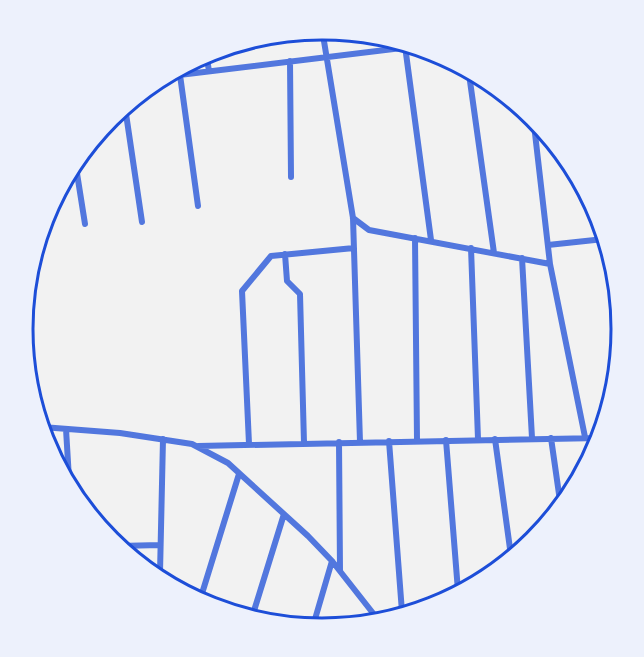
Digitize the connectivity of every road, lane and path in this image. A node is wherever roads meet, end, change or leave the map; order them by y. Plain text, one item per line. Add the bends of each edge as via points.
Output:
1 (324, 39) edge
2 (392, 48) edge
3 (408, 53) edge
4 (327, 57) junction
5 (290, 62) junction
6 (208, 63) edge
7 (209, 71) junction
8 (184, 74) edge
9 (180, 77) edge
10 (470, 80) edge
11 (126, 116) edge
12 (535, 134) edge
13 (77, 175) edge
14 (291, 177) dead end
15 (198, 206) dead end
16 (353, 218) junction
17 (142, 222) dead end
18 (85, 224) dead end
19 (415, 238) junction
20 (430, 240) junction
21 (597, 240) edge
22 (548, 245) junction
23 (354, 248) junction
24 (471, 248) junction
25 (494, 253) junction
26 (285, 254) junction
27 (522, 258) junction
28 (550, 264) junction
29 (51, 428) edge
30 (66, 429) junction
31 (585, 437) junction
32 (590, 437) edge
33 (532, 438) junction
34 (551, 438) junction
35 (164, 439) junction
36 (478, 439) junction
37 (495, 439) junction
38 (446, 440) junction
39 (389, 441) junction
40 (417, 441) junction
41 (339, 442) junction
42 (360, 442) junction
43 (304, 443) junction
44 (249, 444) junction
45 (196, 446) junction
46 (68, 466) edge
47 (239, 474) junction
48 (559, 493) edge
49 (284, 514) junction
50 (160, 545) junction
51 (131, 546) edge
52 (510, 548) edge
53 (332, 561) junction
54 (160, 568) edge
55 (340, 570) junction
56 (457, 584) edge
57 (202, 592) edge
58 (402, 606) edge
59 (254, 610) edge
60 (372, 613) edge
61 (315, 618) edge

1 - 4 street
2 - 4 street
3 - 20 street
4 - 5 street
4 - 16 street
5 - 7 street
5 - 14 street
6 - 7 street
7 - 8 street
9 - 15 street
10 - 25 street
11 - 17 street
12 - 22 street
13 - 18 street
16 - 19 street via 369,230
16 - 23 street
19 - 20 street
19 - 40 street
20 - 24 street
21 - 22 street
22 - 28 street
23 - 26 street
23 - 42 street
24 - 25 street
24 - 36 street
25 - 27 street
26 - 43 street via 287,281 300,294
26 - 44 street via 271,256 242,291
27 - 28 street
27 - 33 street
28 - 31 street
29 - 30 street
30 - 35 street
30 - 46 street
31 - 32 street
31 - 34 street
33 - 34 street
33 - 37 street
34 - 48 street
35 - 45 street
35 - 50 street
36 - 37 street
36 - 38 street
37 - 52 street
38 - 40 street
38 - 56 street
39 - 40 street
39 - 42 street
39 - 58 street
41 - 42 street
41 - 43 street
41 - 55 street
43 - 44 street
44 - 45 street
45 - 47 street via 228,463
47 - 49 street
47 - 57 street
49 - 53 street
49 - 59 street
50 - 51 street
50 - 54 street
53 - 55 street
53 - 61 street
55 - 60 street

